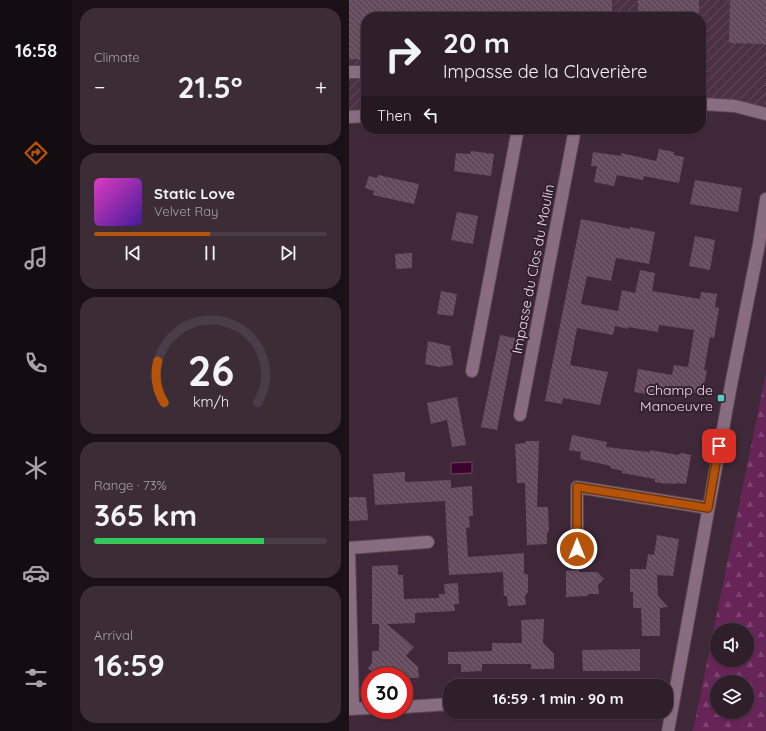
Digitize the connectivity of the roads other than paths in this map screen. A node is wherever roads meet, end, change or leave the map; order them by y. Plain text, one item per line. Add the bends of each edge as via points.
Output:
1 (349, 72) edge
2 (361, 72) edge
3 (706, 104) edge
4 (766, 114) edge
5 (361, 116) edge
6 (349, 117) edge
7 (517, 134) edge
8 (574, 134) edge
9 (766, 199) edge
10 (472, 371) dead end
11 (520, 415) dead end
12 (708, 508) junction
13 (428, 542) dead end
14 (349, 549) edge
15 (577, 549) dead end
16 (673, 687) edge
17 (443, 704) edge
18 (413, 706) edge
19 (361, 708) edge
20 (351, 709) edge
21 (669, 719) edge
22 (668, 731) edge

1 - 2 street
3 - 4 street via 735,106
5 - 6 street
7 - 10 street
8 - 11 street, Impasse du Clos du Moulin
9 - 12 street
12 - 15 street via 577,487
12 - 16 street
13 - 14 street
14 - 20 street
17 - 18 street
19 - 20 street
21 - 22 street

